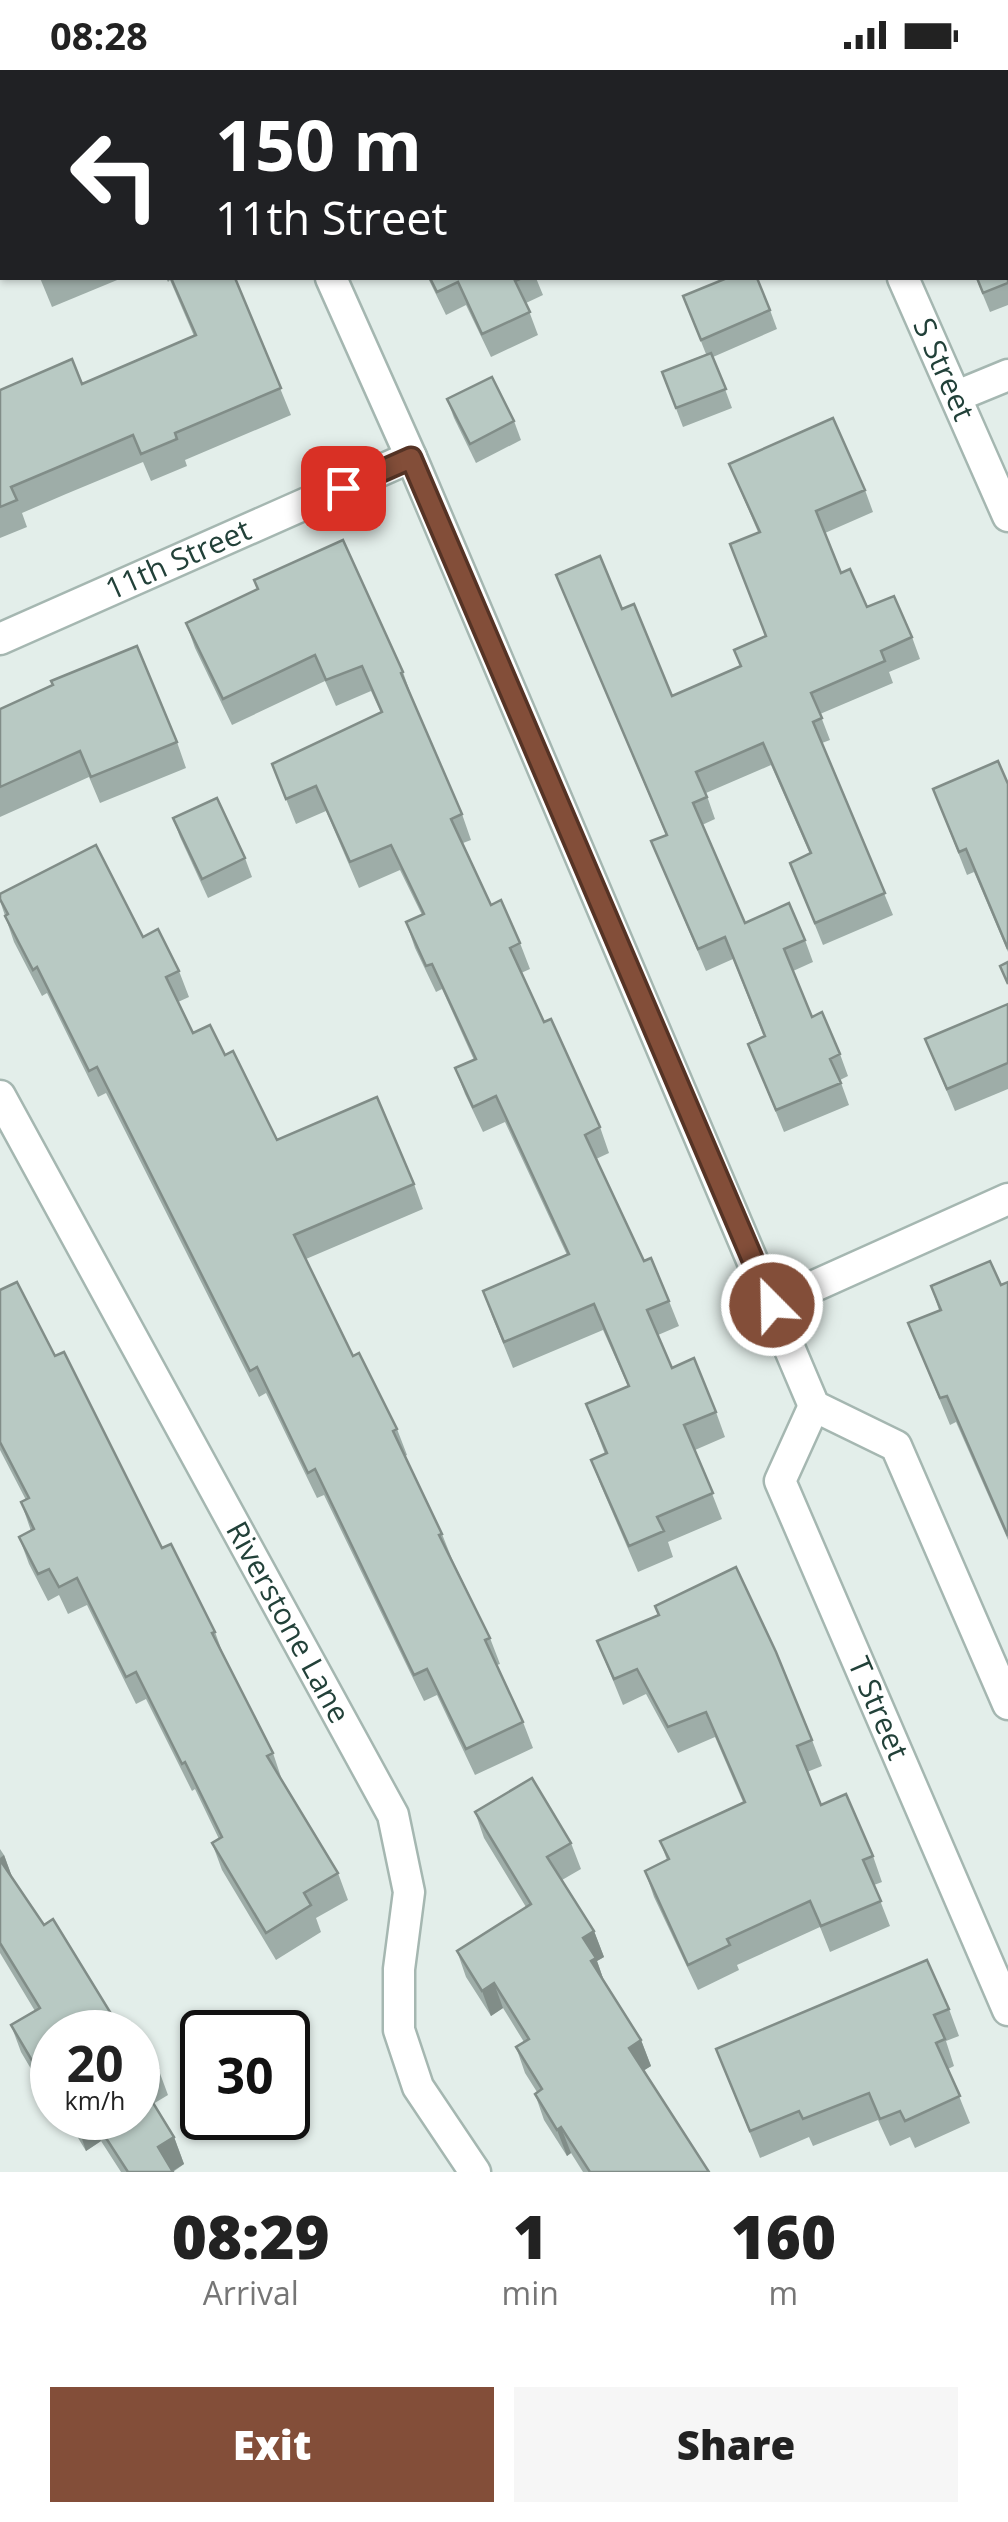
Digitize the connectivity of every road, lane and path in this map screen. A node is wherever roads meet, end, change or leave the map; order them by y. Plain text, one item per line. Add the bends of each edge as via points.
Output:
1 (332, 280) edge
2 (905, 280) edge
3 (1008, 375) edge
4 (957, 396) junction
5 (411, 458) junction
6 (1008, 516) edge
7 (0, 638) edge
8 (0, 1096) edge
9 (1008, 1199) edge
10 (772, 1305) junction
11 (814, 1406) junction
12 (1008, 1704) edge
13 (1008, 2010) edge
14 (475, 2172) edge

1 - 5 street
2 - 4 street, S Street
3 - 4 street
4 - 6 street, S Street
5 - 7 street, 11th Street
5 - 10 street
8 - 14 street, Riverstone Lane via 393,1816 409,1892 400,2030 418,2087
9 - 10 street
10 - 11 street
11 - 12 street via 896,1446
11 - 13 street, T Street via 780,1480

